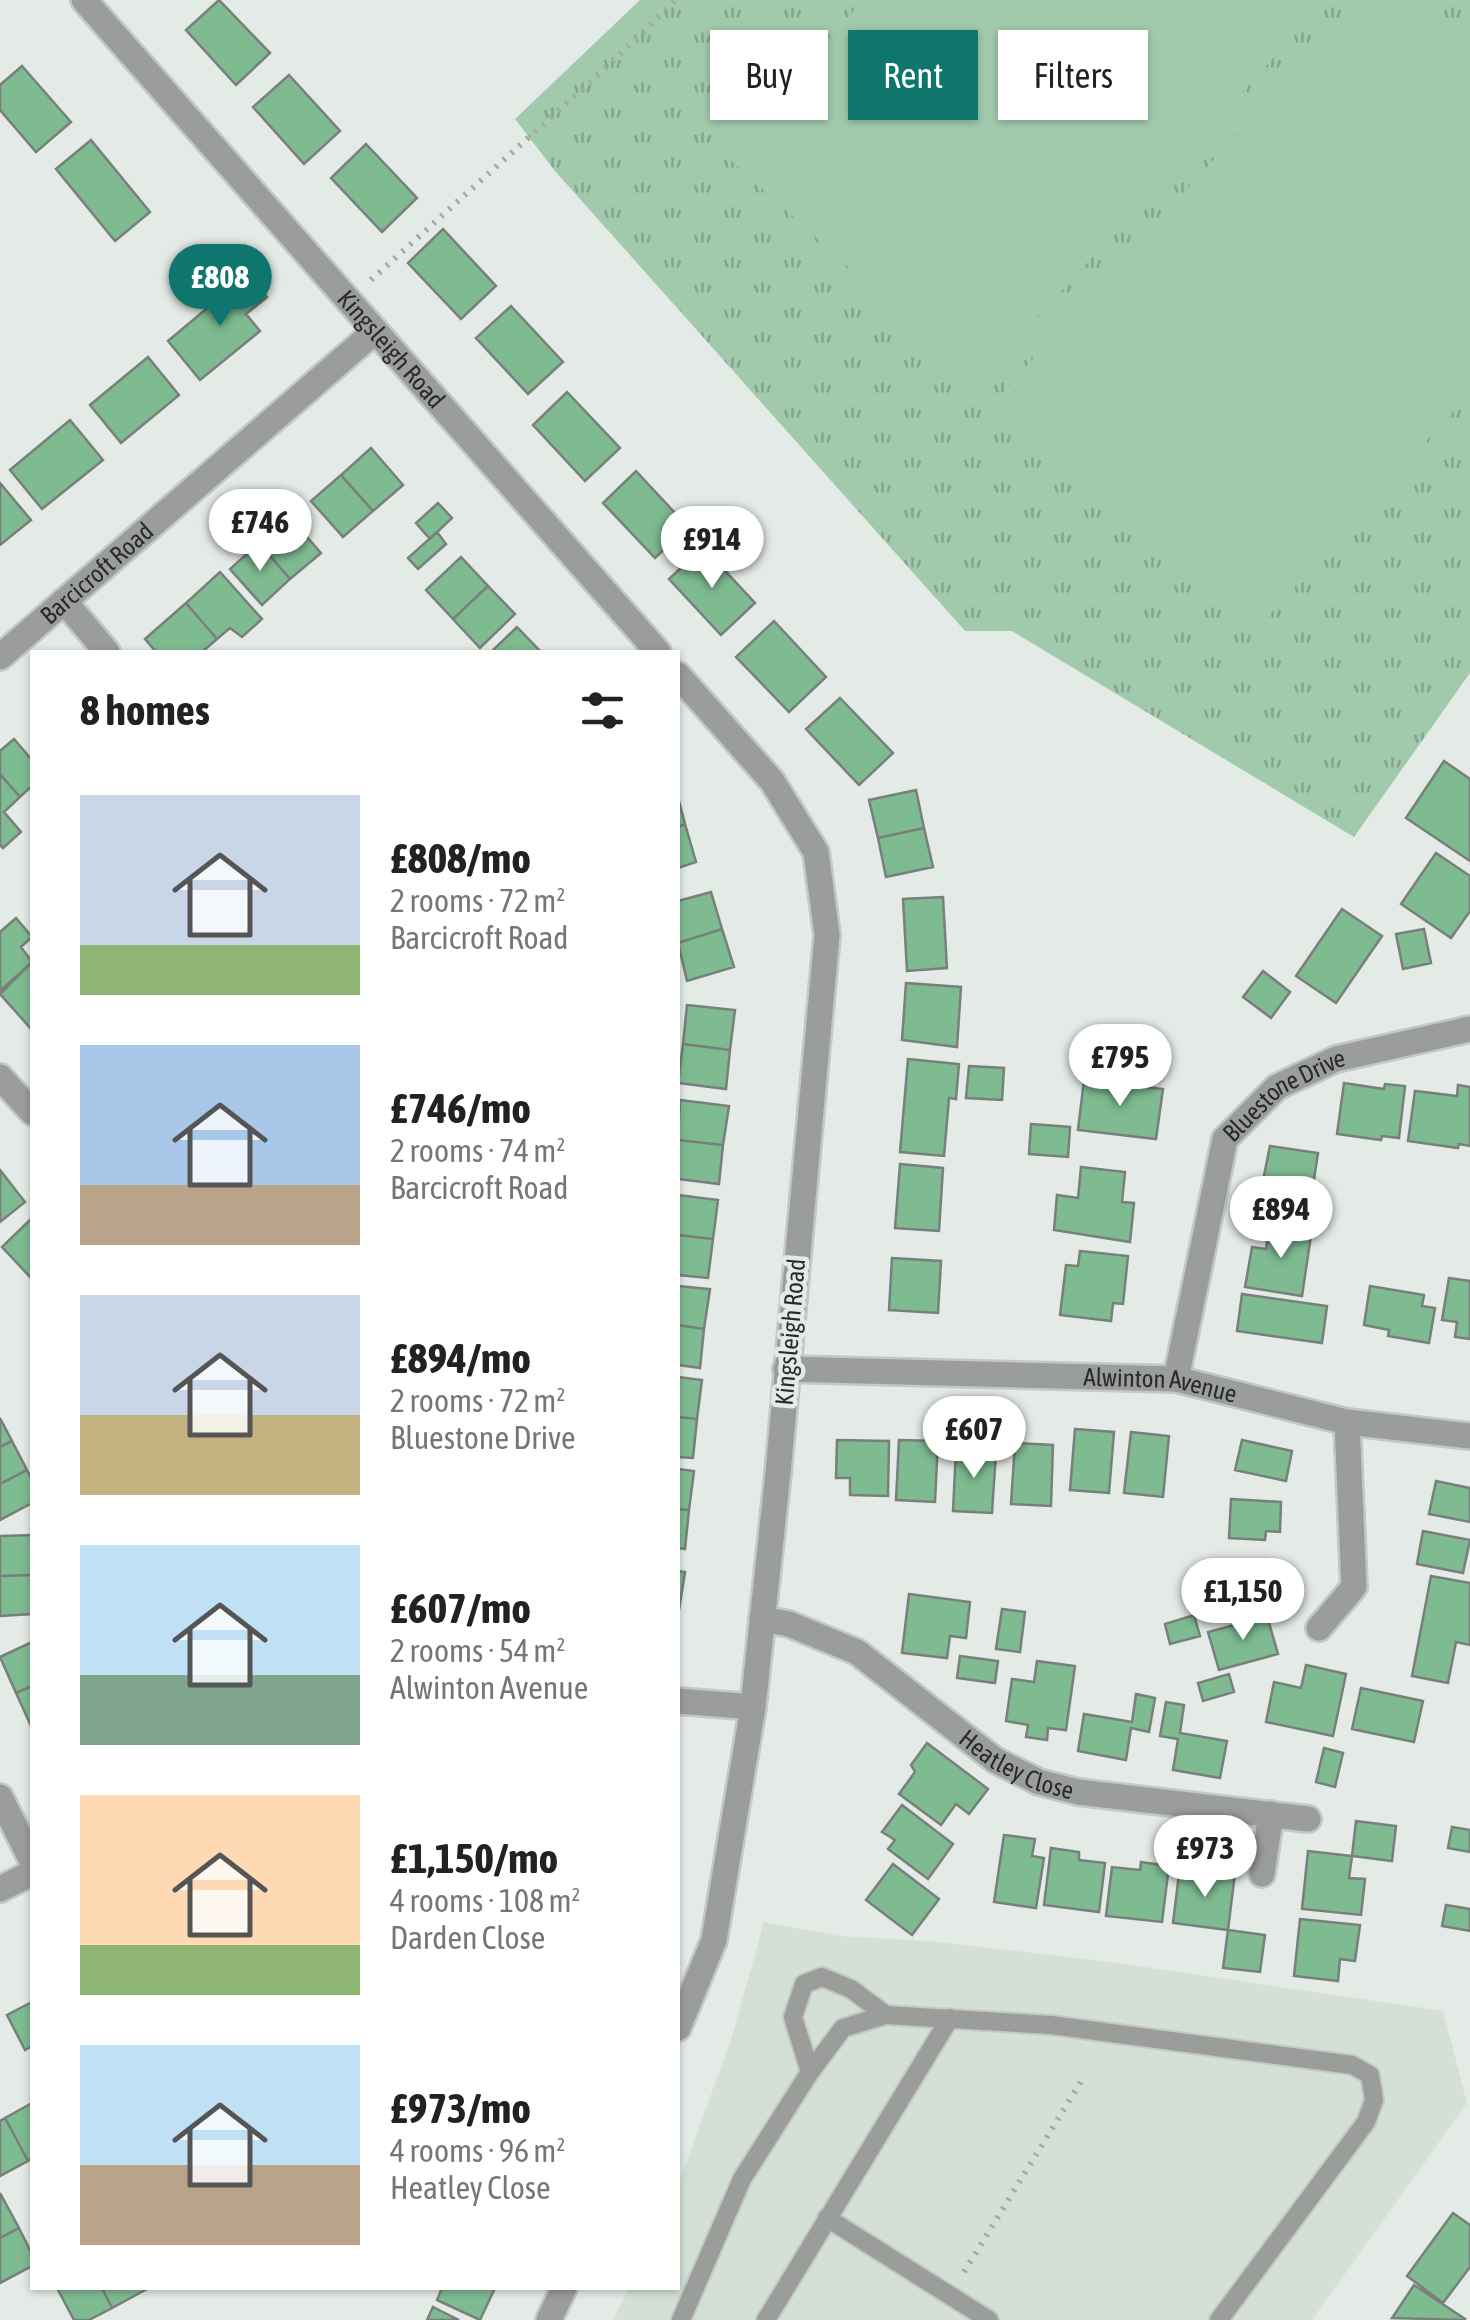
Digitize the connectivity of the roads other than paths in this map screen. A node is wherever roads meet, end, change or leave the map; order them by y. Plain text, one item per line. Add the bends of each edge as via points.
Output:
1 (84, 0) edge
2 (374, 333) junction
3 (64, 601) junction
4 (105, 650) edge
5 (656, 650) edge
6 (0, 657) edge
7 (680, 677) edge
8 (1470, 1029) edge
9 (0, 1077) edge
10 (30, 1110) edge
11 (786, 1369) junction
12 (1176, 1380) junction
13 (1348, 1422) junction
14 (1470, 1436) edge
15 (762, 1619) junction
16 (1320, 1628) dead end
17 (680, 1701) edge
18 (753, 1707) junction
19 (0, 1798) edge
20 (1271, 1814) junction
21 (1308, 1819) dead end
22 (30, 1857) edge
23 (30, 1873) edge
24 (1262, 1874) dead end
25 (0, 1889) edge
26 (886, 2015) junction
27 (950, 2018) junction
28 (680, 2023) edge
29 (810, 2072) junction
30 (826, 2218) junction
31 (563, 2290) edge
32 (549, 2320) edge
33 (681, 2320) edge
34 (766, 2320) edge
35 (990, 2320) edge
36 (1219, 2320) edge

1 - 2 street, Kingsleigh Road
2 - 3 street, Barcicroft Road
2 - 5 street, Kingsleigh Road
3 - 4 street
3 - 6 street, Barcicroft Road
7 - 11 street, Kingsleigh Road via 772,781 816,852 827,935
8 - 12 street, Bluestone Drive via 1336,1059 1277,1087 1225,1139
9 - 10 street
11 - 12 street, Alwinton Avenue
11 - 15 street, Kingsleigh Road
12 - 13 street, Alwinton Avenue
13 - 14 street, Alwinton Avenue
13 - 16 street via 1354,1587
15 - 18 street, Kingsleigh Road
15 - 20 street, Heatley Close via 858,1652 996,1760 1039,1782
17 - 18 street
18 - 28 street, Kingsleigh Road via 714,1940
19 - 22 street
20 - 21 street, Heatley Close
20 - 24 street
23 - 25 street
26 - 27 lane
26 - 29 lane via 843,2028
26 - 29 lane via 851,1988 822,1977 804,1984 793,2017
27 - 30 lane
27 - 36 lane via 1352,2065 1370,2075 1374,2100 1366,2122
29 - 33 lane via 742,2180
30 - 34 lane
30 - 35 lane
31 - 32 street

